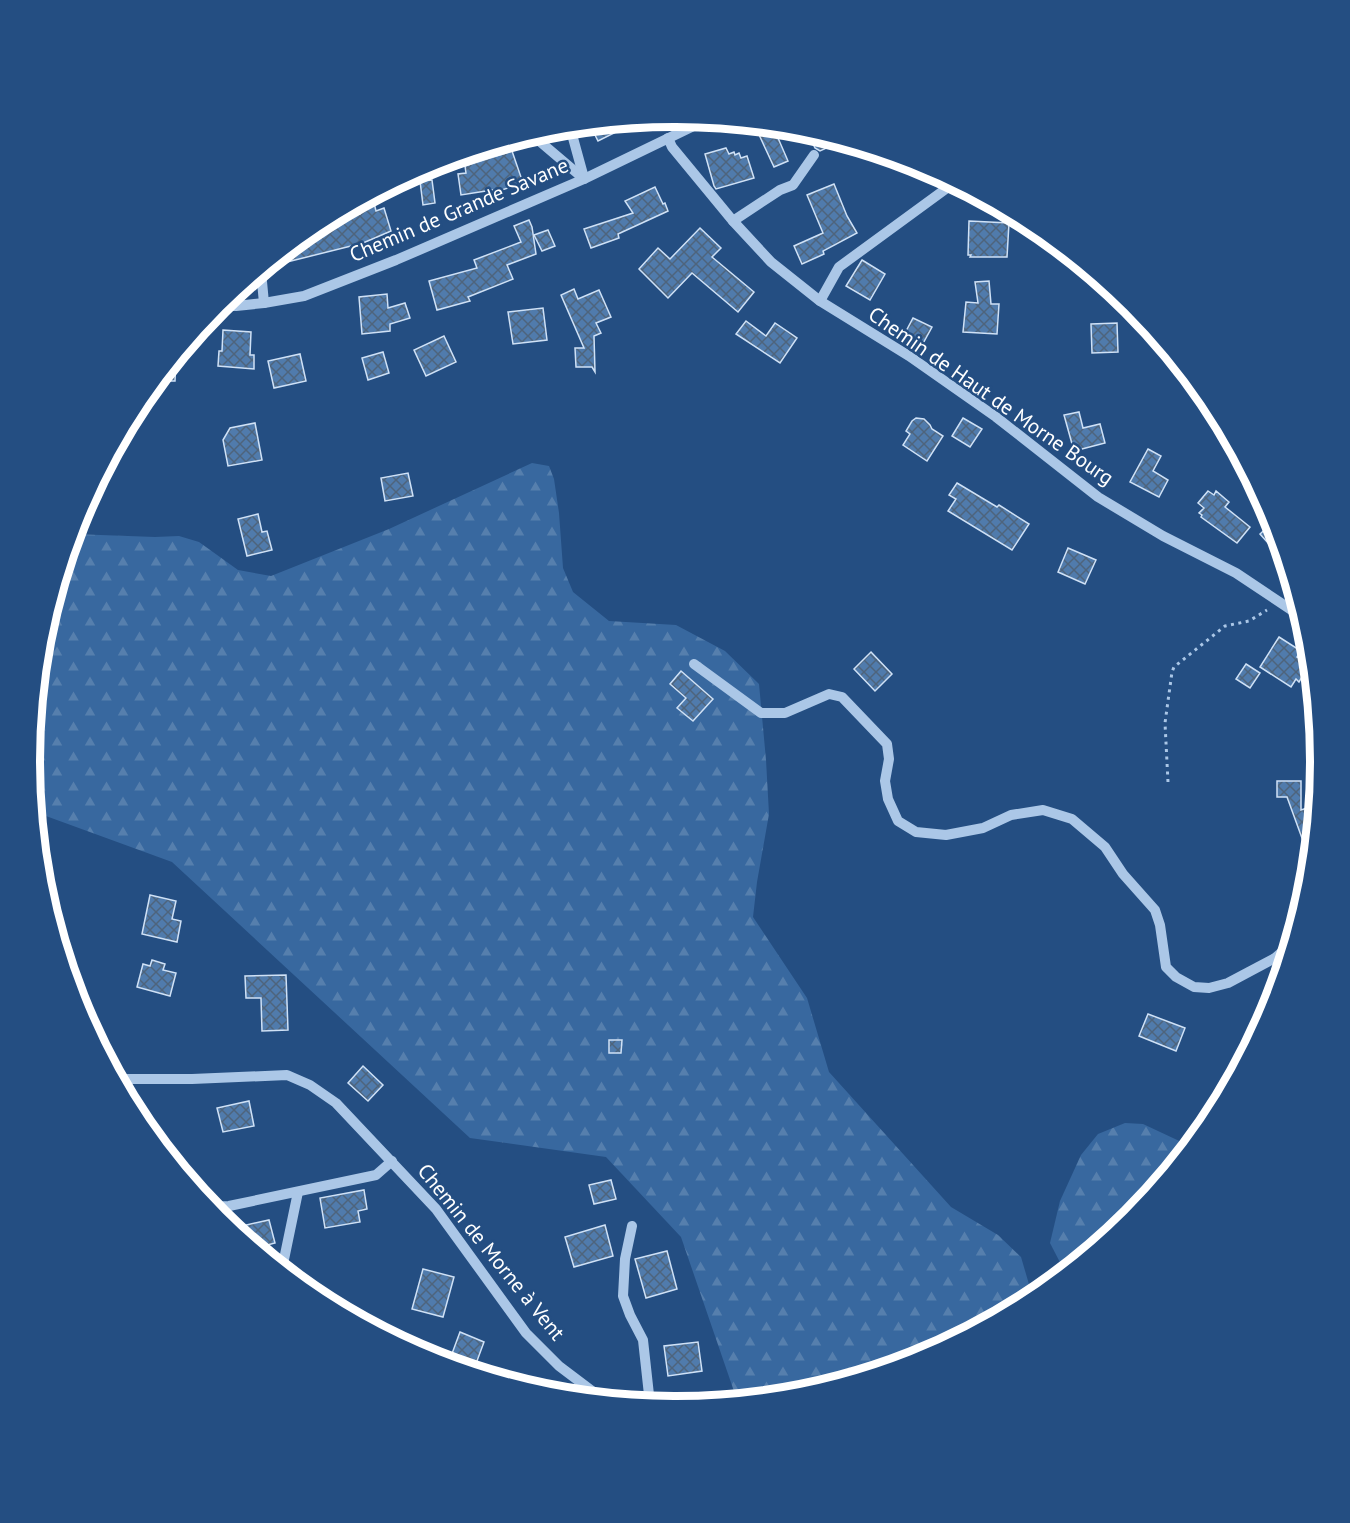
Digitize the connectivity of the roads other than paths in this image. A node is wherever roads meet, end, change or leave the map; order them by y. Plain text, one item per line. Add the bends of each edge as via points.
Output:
1 (689, 127) edge
2 (572, 135) edge
3 (668, 138) junction
4 (540, 142) edge
5 (814, 155) dead end
6 (584, 179) junction
7 (947, 188) dead end
8 (733, 221) junction
9 (262, 280) edge
10 (820, 301) junction
11 (264, 303) junction
12 (233, 306) edge
13 (1291, 610) edge
14 (694, 664) dead end
15 (1279, 954) edge
16 (126, 1079) edge
17 (392, 1161) junction
18 (298, 1192) junction
19 (223, 1206) edge
20 (633, 1226) dead end
21 (284, 1261) edge
22 (592, 1391) edge
23 (649, 1395) edge

1 - 3 street, Chemin de Grande Savane
2 - 6 street
3 - 6 street, Chemin de Grande Savane
3 - 8 street, Chemin de Haut de Morne Bourg
4 - 6 street
5 - 8 street via 793,185
6 - 11 street, Chemin de Grande Savane via 304,296
7 - 10 street via 839,267
8 - 10 street, Chemin de Haut de Morne Bourg via 771,262
9 - 11 street
10 - 13 street, Chemin de Haut de Morne Bourg via 909,356 996,417 1098,497 1236,573
11 - 12 street, Chemin de Grande Savane
14 - 15 street via 761,712 785,713 830,694 842,697 887,744 888,799 898,821 916,832 946,835 983,828 1011,815 1043,810 1072,819 1105,847 1155,910 1166,967 1194,987 1228,984
16 - 17 street, Chemin de Morne à Vent via 287,1075 336,1103
17 - 18 street via 376,1175
17 - 22 street, Chemin de Morne à Vent via 436,1209 526,1333 558,1366
18 - 19 street
18 - 21 street
20 - 23 street via 625,1259 623,1296 643,1340

